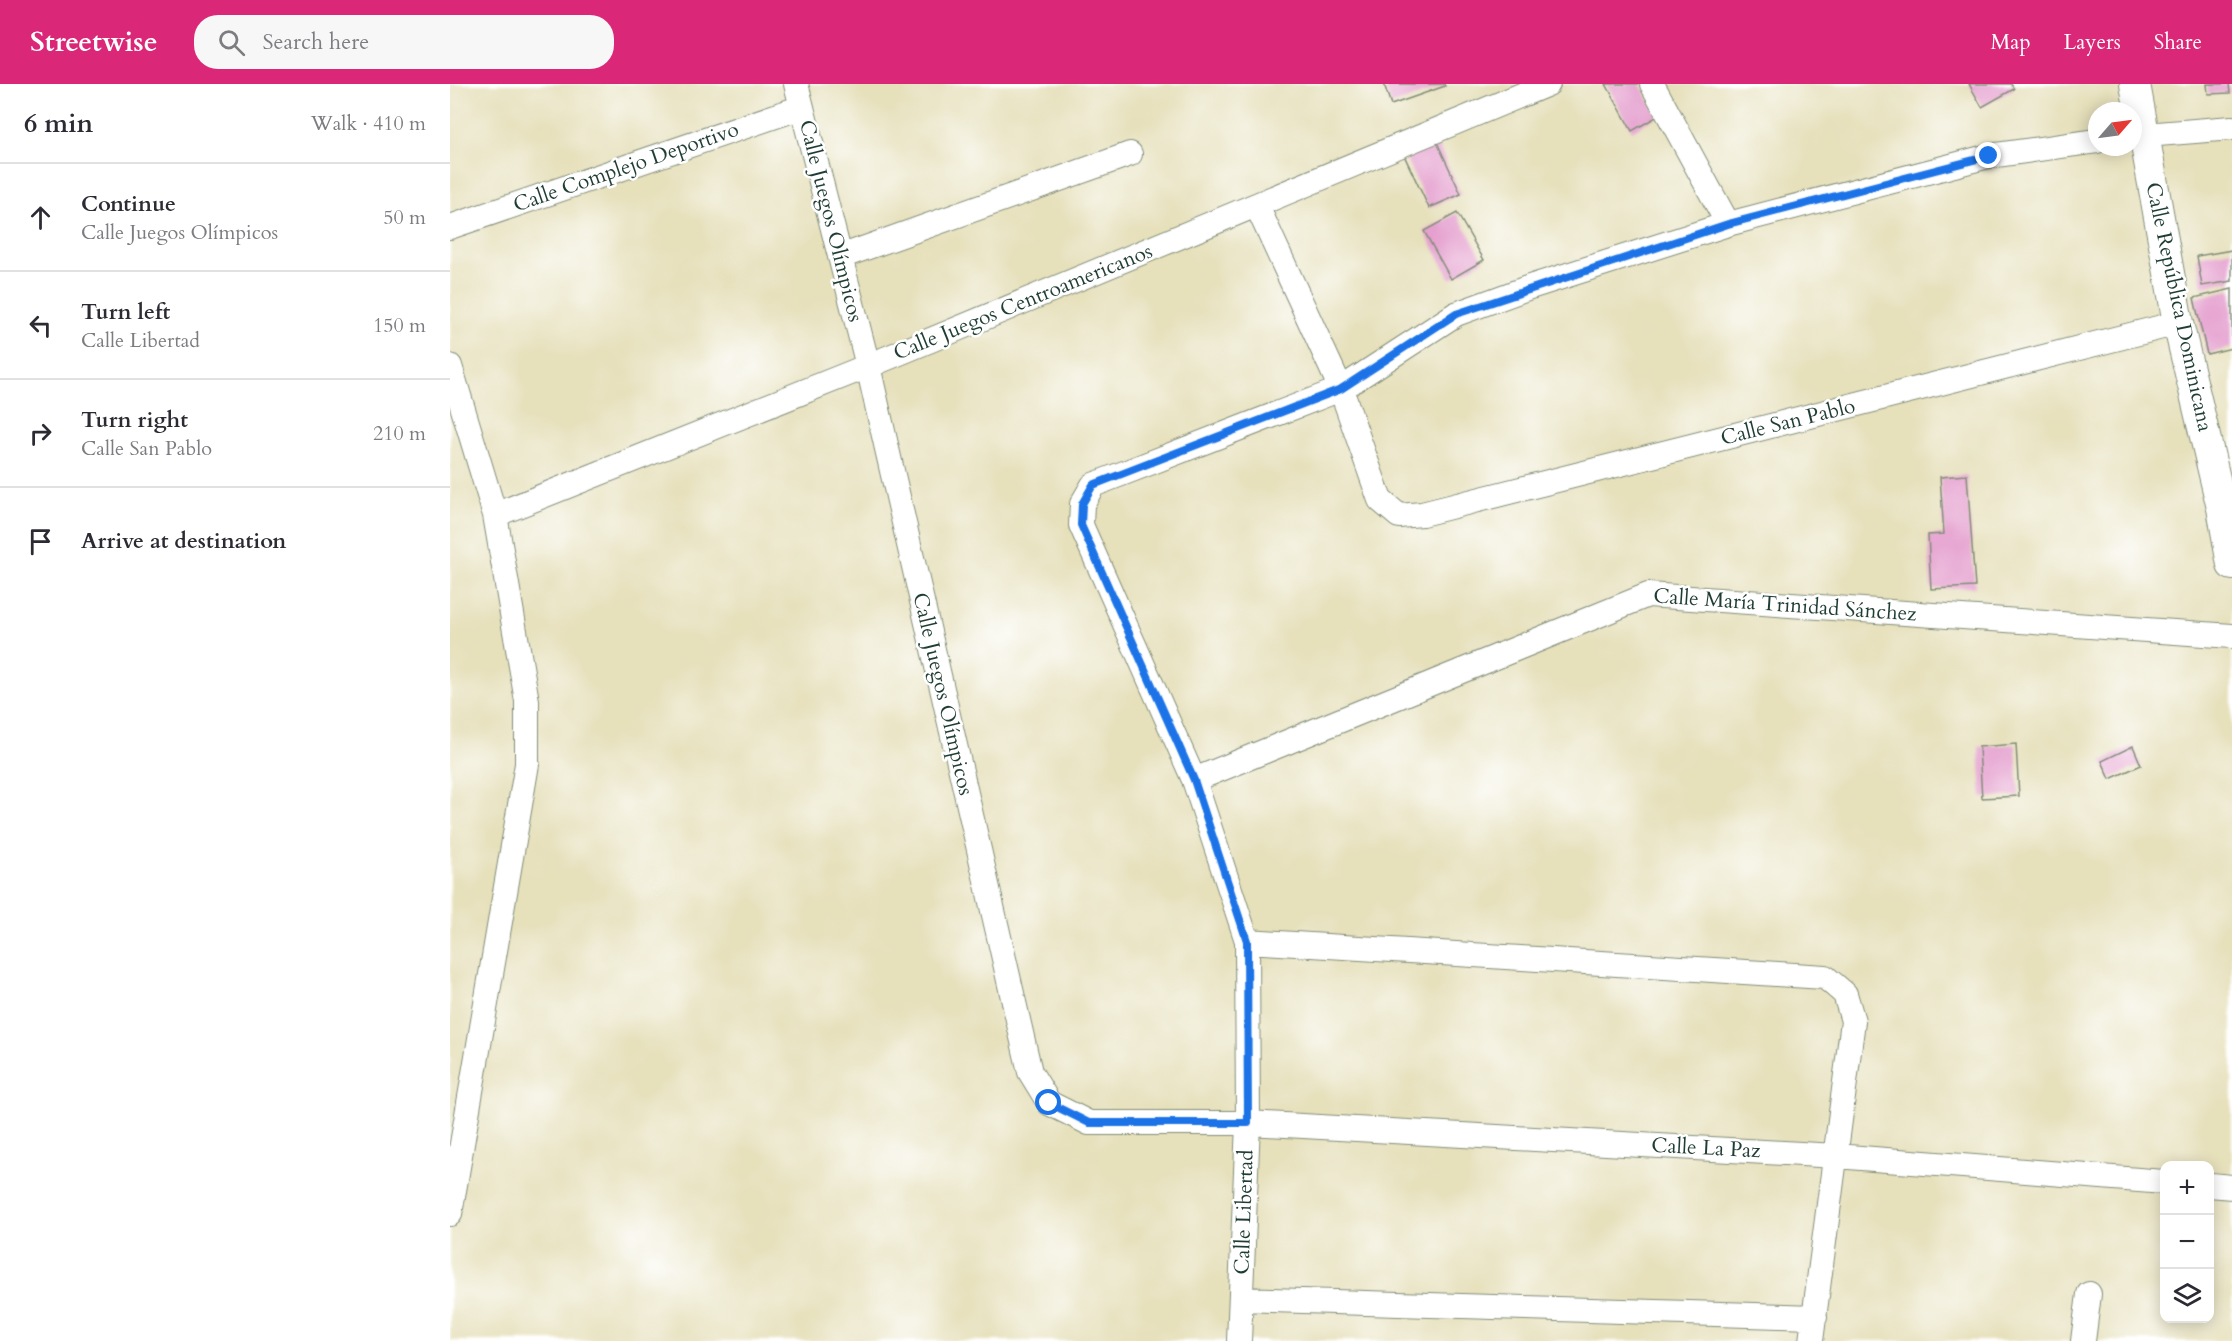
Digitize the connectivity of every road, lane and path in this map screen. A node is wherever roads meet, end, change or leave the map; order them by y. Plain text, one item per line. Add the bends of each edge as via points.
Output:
1 (1548, 84) edge
2 (1652, 84) edge
3 (2135, 84) edge
4 (799, 95) edge
5 (2136, 102) edge
6 (2232, 128) edge
7 (2142, 136) edge
8 (2088, 142) edge
9 (2142, 150) edge
10 (1130, 154) dead end
11 (1257, 206) junction
12 (1728, 224) junction
13 (450, 227) edge
14 (840, 257) junction
15 (2178, 323) junction
16 (450, 366) edge
17 (868, 366) junction
18 (1341, 389) junction
19 (495, 515) junction
20 (2232, 565) edge
21 (2232, 636) edge
22 (1194, 780) junction
23 (1247, 941) junction
24 (1248, 1123) junction
25 (1836, 1156) junction
26 (2160, 1182) edge
27 (2214, 1185) edge
28 (2232, 1187) edge
29 (450, 1214) edge
30 (2089, 1294) dead end
31 (1240, 1299) junction
32 (1815, 1317) junction
33 (1239, 1341) edge
34 (1810, 1341) edge
35 (2083, 1341) edge

1 - 11 street, Calle Juegos Centroamericanos
2 - 12 street
3 - 5 street, Calle República Dominicana
4 - 13 street, Calle Complejo Deportivo
4 - 14 street, Calle Juegos Olímpicos
6 - 7 street
8 - 12 street via 1989,156
9 - 15 street, Calle República Dominicana
10 - 14 street
11 - 17 street, Calle Juegos Centroamericanos
11 - 18 street
12 - 18 street via 1456,314
14 - 17 street, Calle Juegos Olímpicos
15 - 18 street, Calle San Pablo via 1422,514 1398,516 1380,500
15 - 20 street, Calle República Dominicana
16 - 19 street
17 - 19 street, Calle Juegos Centroamericanos
17 - 24 street, Calle Juegos Olímpicos via 1030,1072 1049,1103 1089,1123
18 - 22 street, Calle Libertad via 1093,485 1082,504 1081,525
19 - 29 street via 527,701 527,764
21 - 22 street, Calle María Trinidad Sánchez via 1648,595
22 - 23 street, Calle Libertad
23 - 24 street, Calle Libertad
23 - 25 street via 1825,976 1845,994 1854,1021
24 - 25 street, Calle La Paz
24 - 31 street, Calle Libertad
25 - 26 street, Calle La Paz
25 - 32 street
27 - 28 street
30 - 35 street
31 - 32 street
31 - 33 street, Calle Libertad
32 - 34 street

